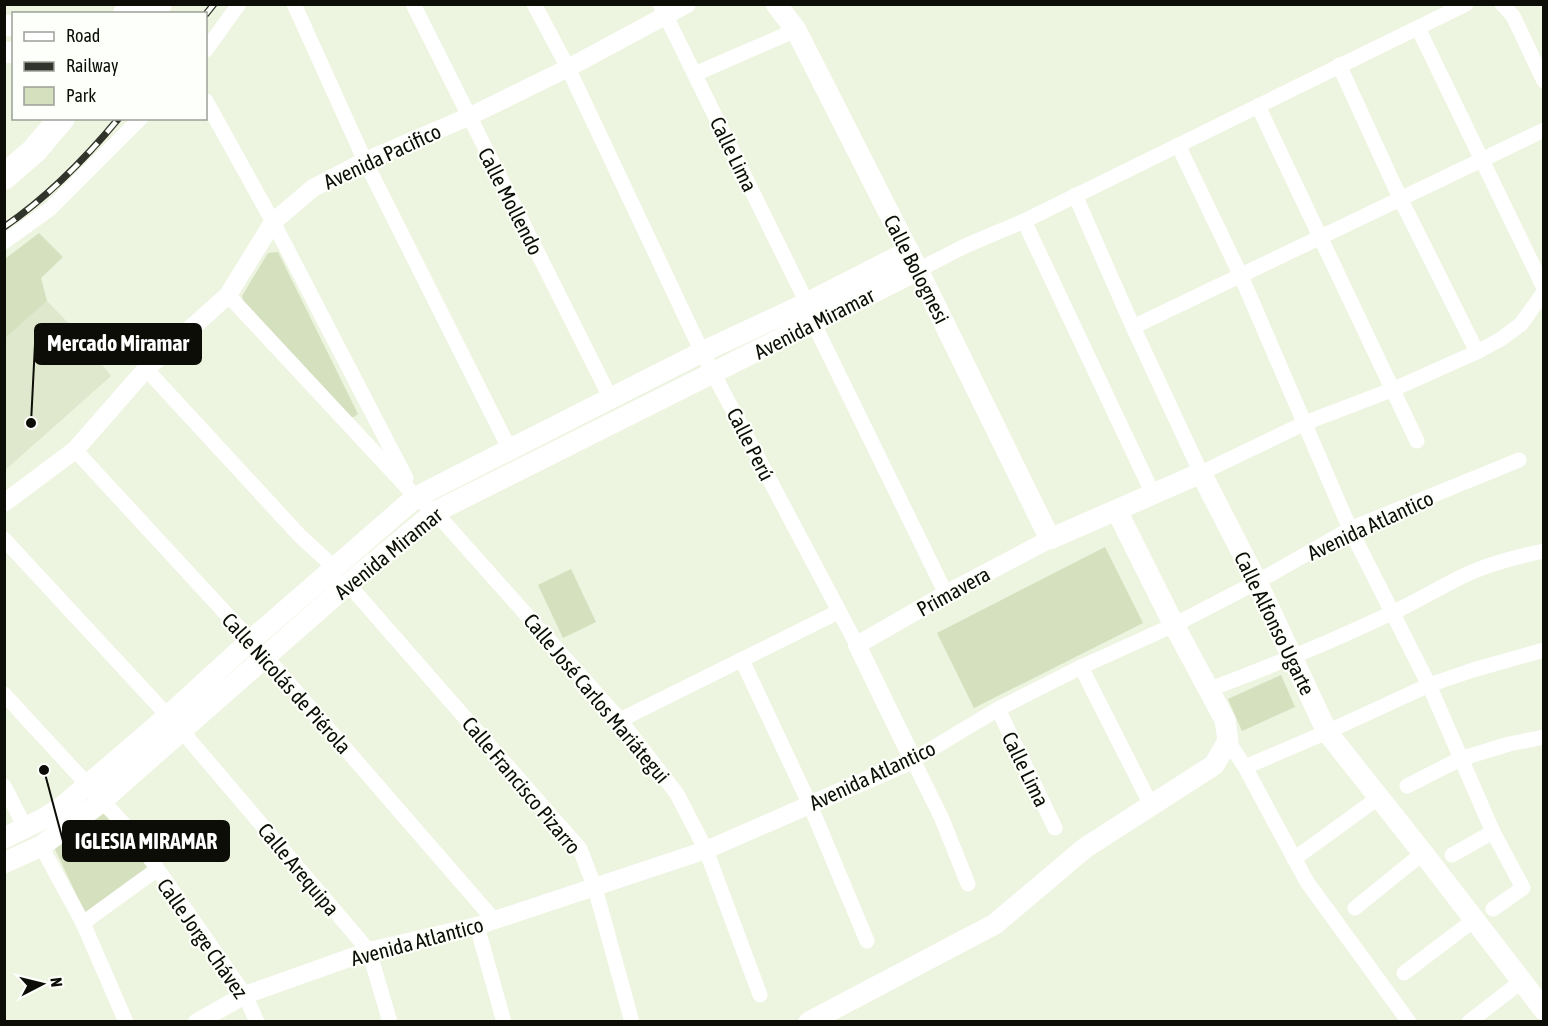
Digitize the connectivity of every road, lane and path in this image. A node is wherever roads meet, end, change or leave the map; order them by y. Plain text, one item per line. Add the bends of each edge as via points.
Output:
1 (239, 4) edge
2 (294, 4) edge
3 (413, 4) edge
4 (534, 4) edge
5 (687, 4) edge
6 (776, 4) edge
7 (1466, 4) edge
8 (1502, 4) edge
9 (663, 10) edge
10 (1418, 28) junction
11 (796, 30) junction
12 (207, 49) edge
13 (1339, 65) junction
14 (568, 68) junction
15 (695, 74) junction
16 (1544, 81) edge
17 (207, 102) edge
18 (1258, 106) junction
19 (468, 117) junction
20 (43, 120) edge
21 (60, 120) edge
22 (139, 120) edge
23 (1544, 130) edge
24 (1178, 145) junction
25 (1482, 160) junction
26 (364, 161) junction
27 (4, 163) edge
28 (4, 177) edge
29 (1075, 195) junction
30 (1401, 200) junction
31 (1024, 221) junction
32 (273, 222) junction
33 (1322, 237) junction
34 (4, 242) edge
35 (914, 261) junction
36 (1241, 276) junction
37 (1544, 290) edge
38 (228, 296) junction
39 (807, 303) junction
40 (814, 324) junction
41 (1133, 327) junction
42 (702, 352) junction
43 (1477, 352) junction
44 (146, 369) junction
45 (715, 373) junction
46 (1394, 389) junction
47 (610, 398) junction
48 (1305, 423) junction
49 (1417, 441) dead end
50 (509, 448) junction
51 (75, 450) junction
52 (1520, 460) dead end
53 (1201, 472) junction
54 (1153, 495) junction
55 (416, 497) junction
56 (4, 503) edge
57 (1117, 511) junction
58 (435, 512) junction
59 (1350, 529) junction
60 (1050, 538) junction
61 (4, 539) edge
62 (1544, 551) edge
63 (341, 576) junction
64 (1257, 582) junction
65 (946, 594) junction
66 (838, 612) junction
67 (1393, 613) junction
68 (1174, 625) junction
69 (250, 641) junction
70 (857, 645) junction
71 (1544, 650) edge
72 (266, 657) junction
73 (1292, 659) junction
74 (742, 660) junction
75 (1080, 667) junction
76 (1429, 686) junction
77 (1210, 689) junction
78 (4, 694) edge
79 (998, 709) junction
80 (620, 720) junction
81 (175, 723) junction
82 (1327, 732) junction
83 (1544, 737) edge
84 (1228, 741) junction
85 (1461, 759) junction
86 (913, 760) junction
87 (1245, 767) junction
88 (88, 784) junction
89 (4, 786) edge
90 (1407, 786) dead end
91 (1378, 798) junction
92 (102, 801) junction
93 (810, 805) junction
94 (1150, 805) junction
95 (25, 828) junction
96 (1055, 828) dead end
97 (1493, 832) junction
98 (4, 838) edge
99 (41, 846) junction
100 (706, 850) junction
101 (1423, 853) junction
102 (1452, 855) dead end
103 (1294, 859) junction
104 (4, 863) edge
105 (156, 870) junction
106 (968, 884) dead end
107 (595, 888) junction
108 (1355, 908) dead end
109 (1493, 909) dead end
110 (1474, 920) junction
111 (83, 922) junction
112 (486, 923) junction
113 (867, 941) dead end
114 (369, 951) junction
115 (1404, 972) dead end
116 (1521, 981) junction
117 (245, 994) junction
118 (760, 995) dead end
119 (1544, 1010) edge
120 (126, 1022) edge
121 (197, 1022) edge
122 (257, 1022) edge
123 (390, 1022) edge
124 (504, 1022) edge
125 (632, 1022) edge
126 (809, 1022) edge
127 (1409, 1022) edge
128 (1469, 1022) edge

1 - 12 street
2 - 26 street
3 - 19 street, Calle Mollendo
4 - 14 street, Calle Perú
5 - 9 street, Avenida Pacifico
6 - 11 main road, Calle Bolognesi
7 - 10 street
8 - 16 street via 1513,16
9 - 14 street, Avenida Pacifico
9 - 15 street, Calle Lima
10 - 13 street
10 - 25 street
11 - 15 street
11 - 35 main road, Calle Bolognesi
13 - 18 street
13 - 30 street
14 - 19 street, Avenida Pacifico
14 - 42 street, Calle Perú
15 - 39 street, Calle Lima
17 - 32 street
18 - 24 street
18 - 33 street
19 - 26 street, Avenida Pacifico
19 - 47 street, Calle Mollendo
20 - 27 highway
21 - 28 highway via 34,151
22 - 34 street via 50,209
23 - 25 street
24 - 29 street
24 - 36 street
25 - 30 street
25 - 37 street
26 - 32 street, Avenida Pacifico via 313,188
26 - 50 street
29 - 31 street
29 - 41 street, Calle Alfonso Ugarte
30 - 33 street
30 - 43 street
31 - 35 street via 965,246
31 - 54 street
32 - 38 street, Avenida Pacifico
32 - 55 street
33 - 36 street
33 - 46 street
35 - 39 main road, Avenida Miramar
35 - 40 main road, Avenida Miramar
35 - 60 main road, Calle Bolognesi
36 - 41 street
36 - 48 street
37 - 43 street via 1521,324
38 - 44 street, Avenida Pacifico
38 - 55 street, Calle José Carlos Mariátegui
39 - 42 main road, Avenida Miramar
40 - 45 main road, Avenida Miramar
40 - 65 street
41 - 53 street, Calle Alfonso Ugarte
42 - 45 street, Calle Perú
42 - 47 main road, Avenida Miramar
43 - 46 street
44 - 51 street, Avenida Pacifico
44 - 63 street, Calle Francisco Pizarro
45 - 58 main road, Avenida Miramar
45 - 66 street, Calle Perú
46 - 48 street
46 - 49 street
47 - 50 main road, Avenida Miramar
48 - 53 street
48 - 59 street
50 - 55 main road, Avenida Miramar
51 - 56 street, Avenida Pacifico
51 - 69 street, Calle Nicolás de Piérola
52 - 59 street, Avenida Atlantico
53 - 54 main road
53 - 64 main road, Calle Alfonso Ugarte
54 - 57 main road
55 - 58 street, Calle José Carlos Mariátegui
55 - 63 main road, Avenida Miramar
57 - 60 main road
57 - 68 main road
58 - 63 main road, Avenida Miramar
58 - 80 street, Calle José Carlos Mariátegui
59 - 64 street, Avenida Atlantico
59 - 67 street
60 - 65 street, Primavera
61 - 81 street, Calle Arequipa
62 - 67 street via 1509,558 1462,576
63 - 69 main road, Avenida Miramar
63 - 72 main road, Avenida Miramar
63 - 107 street, Calle Francisco Pizarro via 580,849
64 - 68 street, Avenida Atlantico
64 - 73 main road, Calle Alfonso Ugarte
65 - 70 street, Primavera
66 - 70 street, Calle Perú
66 - 74 street
67 - 73 street
67 - 76 street
68 - 75 street, Avenida Atlantico
68 - 77 main road
69 - 72 street, Calle Nicolás de Piérola
69 - 81 main road, Avenida Miramar
70 - 86 street, Calle Perú
71 - 76 street
72 - 81 main road, Avenida Miramar
72 - 112 street, Calle Nicolás de Piérola
73 - 77 street
73 - 82 main road, Calle Alfonso Ugarte
74 - 80 street
74 - 93 street
75 - 79 street, Avenida Atlantico
75 - 94 street
76 - 82 street
76 - 85 street
77 - 84 main road via 1225,720
78 - 88 street, Calle Jorge Chávez
79 - 86 street, Avenida Atlantico
79 - 96 street, Calle Lima
80 - 100 street, Calle José Carlos Mariátegui via 677,794
81 - 88 main road, Avenida Miramar
81 - 92 main road, Avenida Miramar
81 - 114 street, Calle Arequipa
82 - 87 street
82 - 91 main road, Calle Alfonso Ugarte
83 - 85 street
84 - 87 street
84 - 94 main road via 1215,765
85 - 90 street
85 - 97 street
86 - 93 street, Avenida Atlantico
86 - 106 street, Calle Perú
87 - 103 street
88 - 92 street, Calle Jorge Chávez
88 - 95 main road, Avenida Miramar via 62,807
89 - 95 street
91 - 101 main road, Calle Alfonso Ugarte
91 - 103 street
92 - 99 main road, Avenida Miramar
92 - 105 street, Calle Jorge Chávez via 133,834
93 - 100 street, Avenida Atlantico
93 - 113 street
94 - 126 main road via 1085,848 995,924
95 - 98 main road, Avenida Miramar
97 - 102 street
97 - 109 street via 1522,888
99 - 104 main road, Avenida Miramar
99 - 111 street
100 - 107 street, Avenida Atlantico
100 - 118 street, Calle José Carlos Mariátegui
101 - 108 street
101 - 110 main road, Calle Alfonso Ugarte
103 - 127 street
105 - 111 street
105 - 117 street, Calle Jorge Chávez
107 - 112 street, Avenida Atlantico
107 - 125 street, Calle Francisco Pizarro
110 - 115 street
110 - 116 main road, Calle Alfonso Ugarte
111 - 120 street
112 - 114 street, Avenida Atlantico
112 - 124 street, Calle Nicolás de Piérola
114 - 117 street, Avenida Atlantico
114 - 123 street, Calle Arequipa
116 - 119 main road, Calle Alfonso Ugarte
116 - 128 street
117 - 121 street, Avenida Atlantico
117 - 122 street, Calle Jorge Chávez

